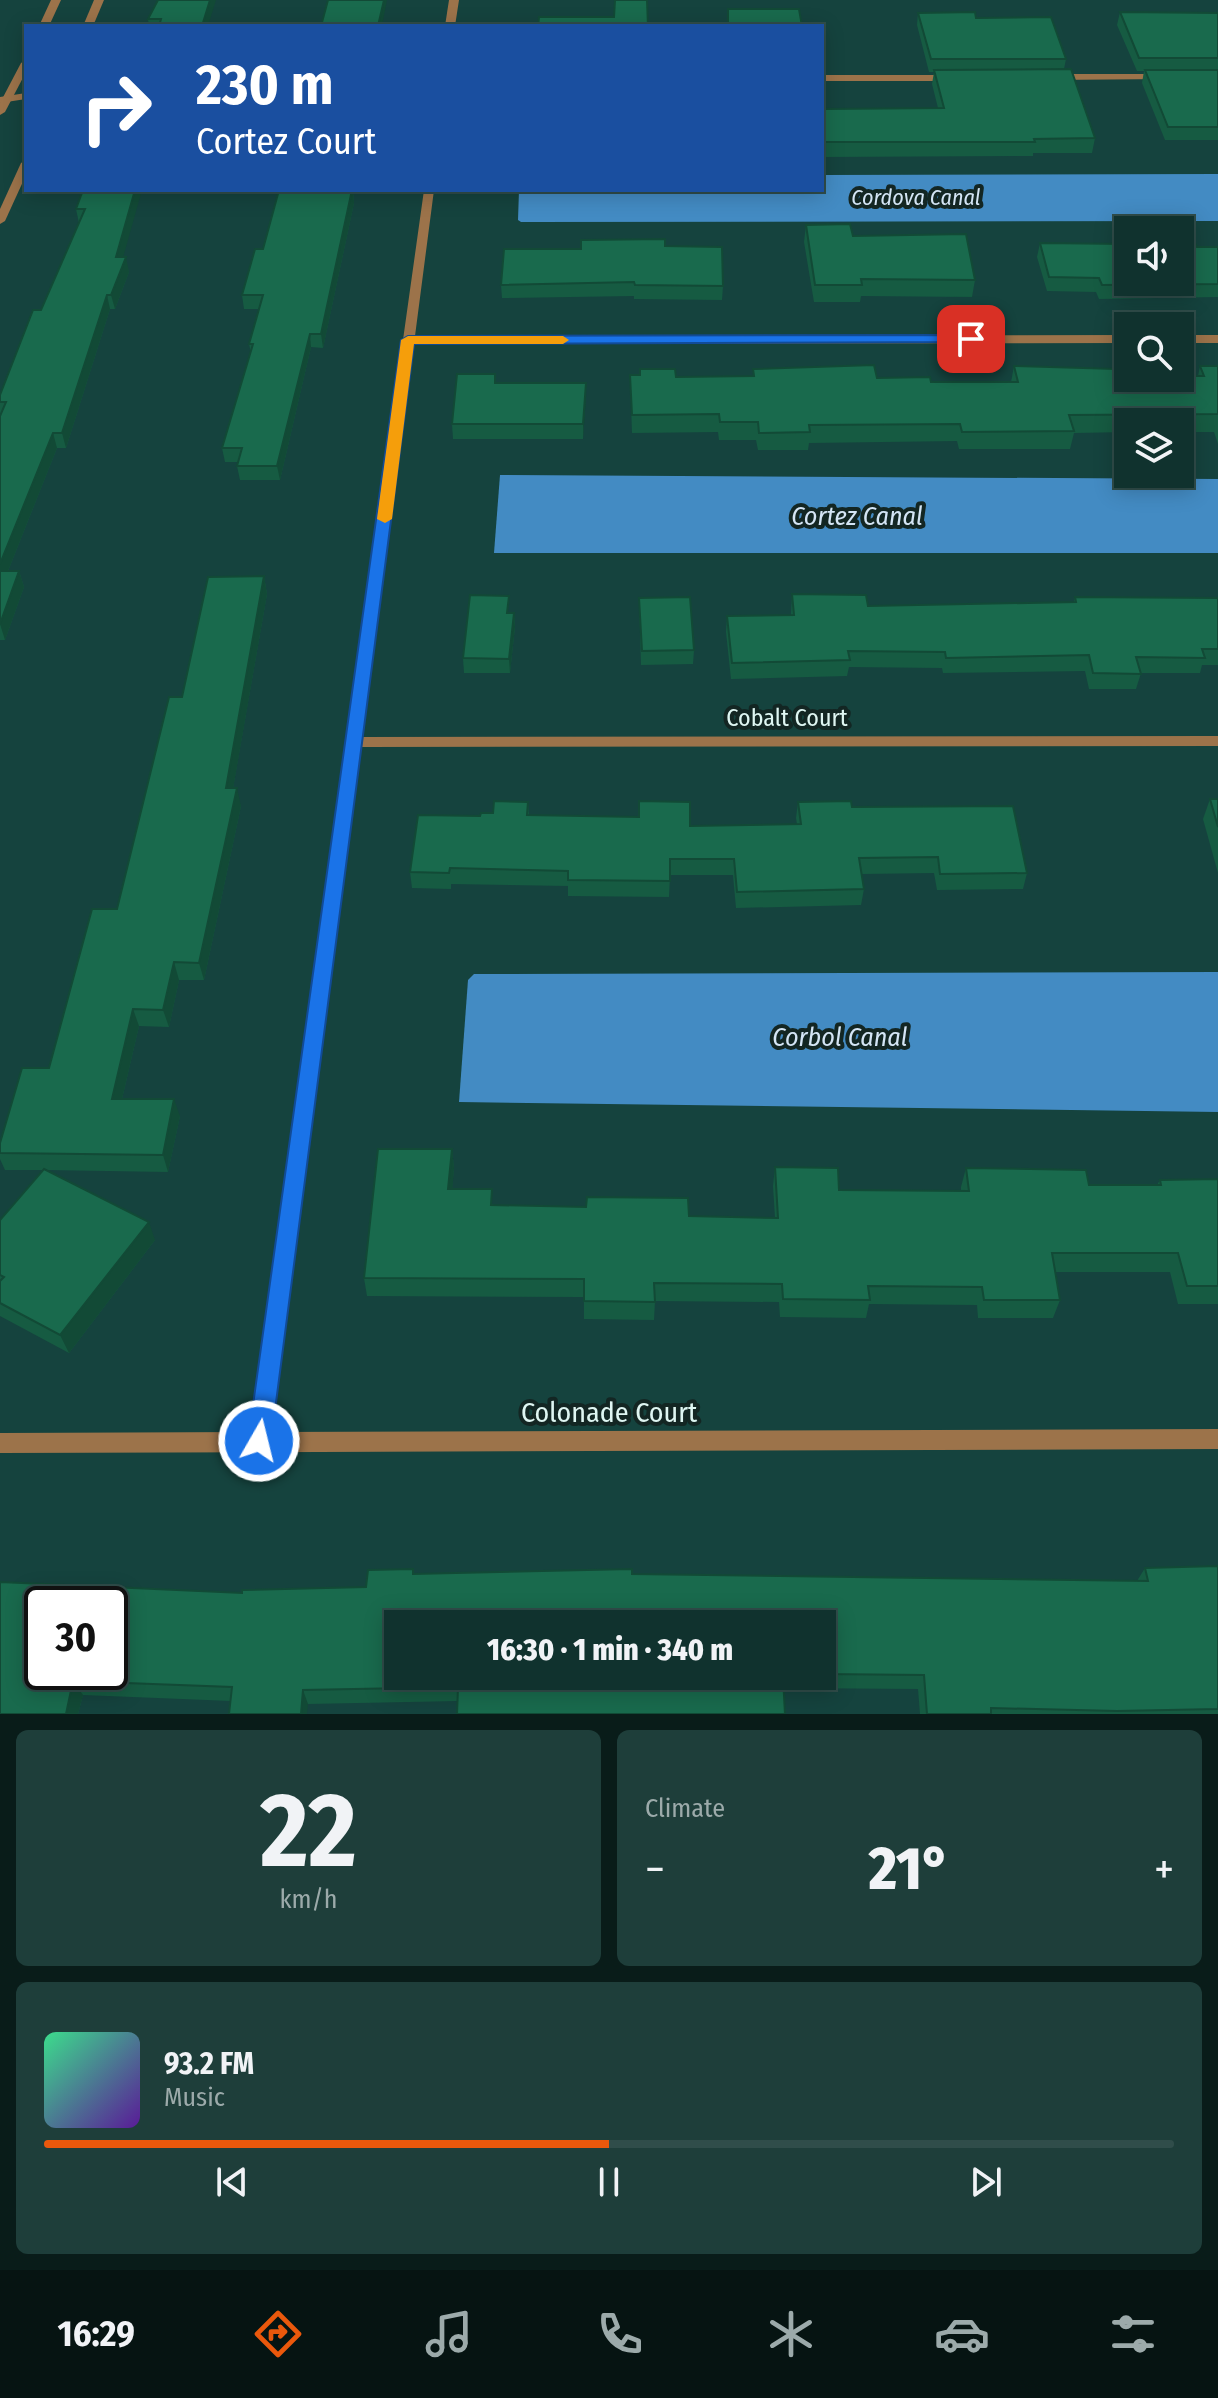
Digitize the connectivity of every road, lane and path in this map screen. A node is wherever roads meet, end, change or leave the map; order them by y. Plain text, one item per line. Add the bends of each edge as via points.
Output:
1 (56, 0) edge
2 (99, 0) edge
3 (454, 0) edge
4 (45, 24) edge
5 (89, 24) edge
6 (450, 24) edge
7 (1173, 77) edge
8 (22, 78) edge
9 (824, 78) edge
10 (960, 78) edge
11 (1037, 78) edge
12 (24, 96) edge
13 (4, 100) edge
14 (0, 112) edge
15 (24, 167) edge
16 (429, 192) edge
17 (0, 221) edge
18 (1114, 339) edge
19 (1194, 339) edge
20 (1218, 339) edge
21 (408, 340) junction
22 (1218, 741) edge
23 (356, 742) junction
24 (1218, 1439) edge
25 (259, 1441) junction
26 (0, 1443) edge

1 - 4 street
2 - 5 street
3 - 6 street
7 - 11 street
8 - 13 street
9 - 10 street
12 - 13 street
13 - 14 street
15 - 17 street
16 - 21 street
18 - 21 street
19 - 20 street
21 - 23 street
22 - 23 street, Cobalt Court
23 - 25 street
24 - 25 street, Colonade Court
25 - 26 street, Colonade Court

